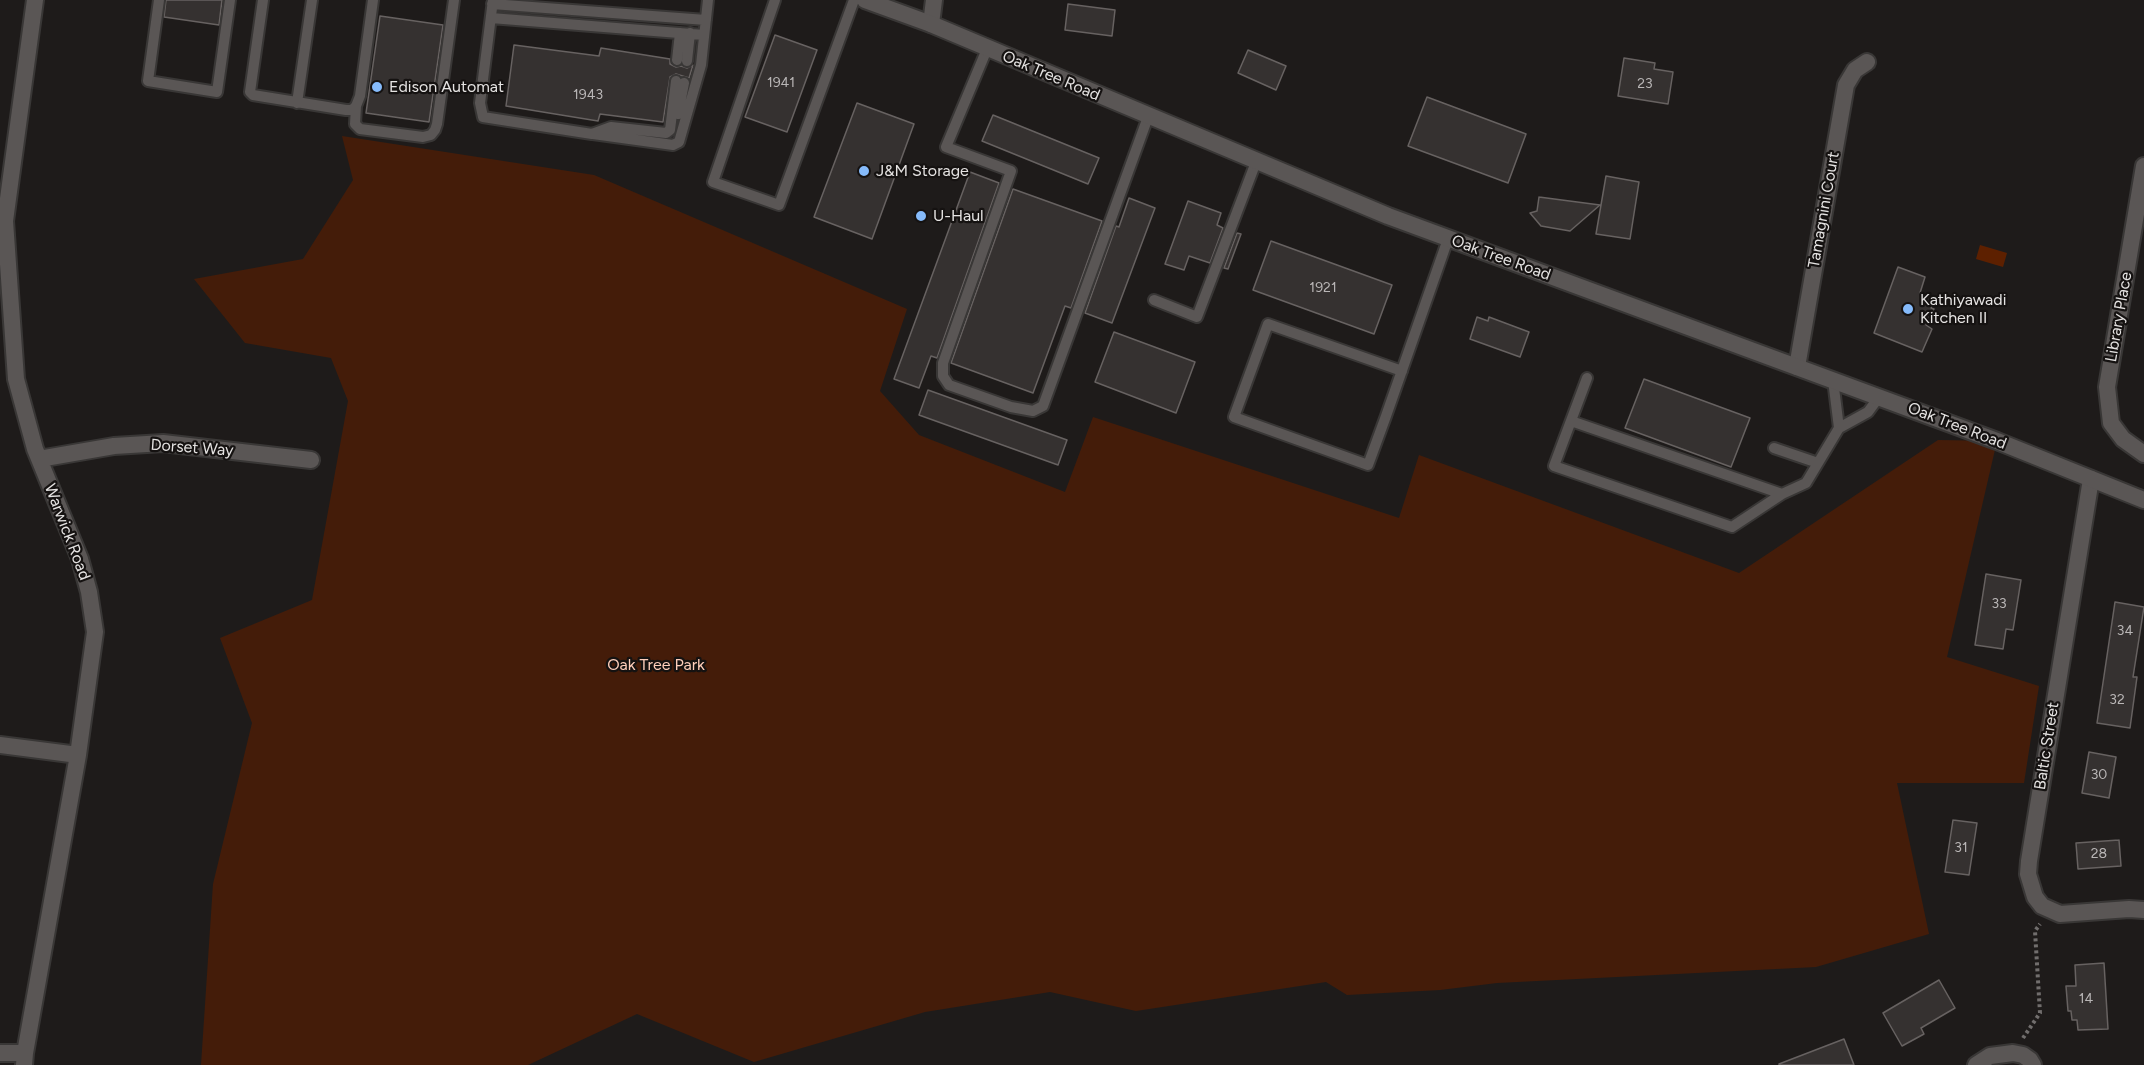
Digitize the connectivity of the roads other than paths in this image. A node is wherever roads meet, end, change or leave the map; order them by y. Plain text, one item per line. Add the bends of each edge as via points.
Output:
1 (35, 0) edge
2 (159, 0) edge
3 (230, 0) edge
4 (263, 0) edge
5 (312, 0) edge
6 (373, 0) edge
7 (454, 0) edge
8 (708, 0) edge
9 (775, 0) edge
10 (854, 0) edge
11 (865, 0) edge
12 (934, 0) edge
13 (493, 2) edge
14 (491, 18) junction
15 (706, 20) junction
16 (931, 24) junction
17 (685, 33) junction
18 (704, 35) junction
19 (987, 49) junction
20 (682, 60) dead end
21 (1867, 62) dead end
22 (680, 82) dead end
23 (297, 103) junction
24 (356, 106) junction
25 (1148, 117) junction
26 (592, 134) junction
27 (1256, 162) junction
28 (2144, 166) edge
29 (2, 221) edge
30 (1448, 239) junction
31 (1154, 300) dead end
32 (1797, 367) junction
33 (1402, 371) junction
34 (1587, 378) dead end
35 (1833, 380) junction
36 (1879, 397) junction
37 (1571, 421) junction
38 (1839, 428) junction
39 (1774, 448) dead end
40 (2144, 454) edge
41 (39, 459) junction
42 (311, 460) dead end
43 (1818, 463) junction
44 (2091, 479) junction
45 (1782, 494) junction
46 (2144, 500) edge
47 (0, 745) edge
48 (78, 754) junction
49 (2144, 910) edge
50 (0, 1053) edge
51 (25, 1059) edge
52 (1976, 1065) edge
53 (2033, 1065) edge

1 - 29 street, Warwick Road
2 - 3 lane via 148,81 217,92
4 - 23 lane via 250,92
5 - 23 lane
6 - 24 lane
7 - 24 lane via 437,124 431,135 360,129 355,124
8 - 15 lane
9 - 10 lane via 713,182 779,205
11 - 16 street, Oak Tree Road
12 - 16 street
13 - 14 lane
13 - 15 lane
14 - 17 lane
14 - 26 lane via 480,103 483,117
15 - 18 lane
16 - 19 street, Oak Tree Road
17 - 18 lane
17 - 20 lane
18 - 26 lane via 701,65 679,142 673,145
19 - 25 street, Oak Tree Road
19 - 25 lane via 946,147 1011,171 943,363 943,376 949,385 1011,407 1033,411 1043,406
21 - 32 street, Tamagnini Court via 1855,70 1846,85
22 - 26 lane via 670,130 666,133 611,127
23 - 24 lane via 345,110
25 - 27 street, Oak Tree Road
27 - 30 street, Oak Tree Road
27 - 31 lane via 1197,317
28 - 40 street, Library Place via 2107,387 2111,423 2123,439
29 - 41 street, Warwick Road via 16,379
30 - 32 street, Oak Tree Road
30 - 33 lane
32 - 35 street, Oak Tree Road
33 - 33 lane via 1368,465 1234,417 1268,324
34 - 37 lane
35 - 36 street, Oak Tree Road
35 - 38 lane
36 - 38 lane via 1868,412
36 - 44 street, Oak Tree Road
37 - 45 lane
37 - 45 lane via 1554,466 1732,527
38 - 43 lane
39 - 43 lane
41 - 42 street, Dorset Way via 114,446 163,443
41 - 48 street, Warwick Road via 80,559 95,632
43 - 45 lane via 1806,483
44 - 46 street, Oak Tree Road
44 - 49 street, Baltic Street via 2028,874 2042,906 2060,914
47 - 48 street
48 - 51 street, Warwick Road
50 - 51 street
52 - 53 street via 1990,1056 2013,1053 2023,1055

